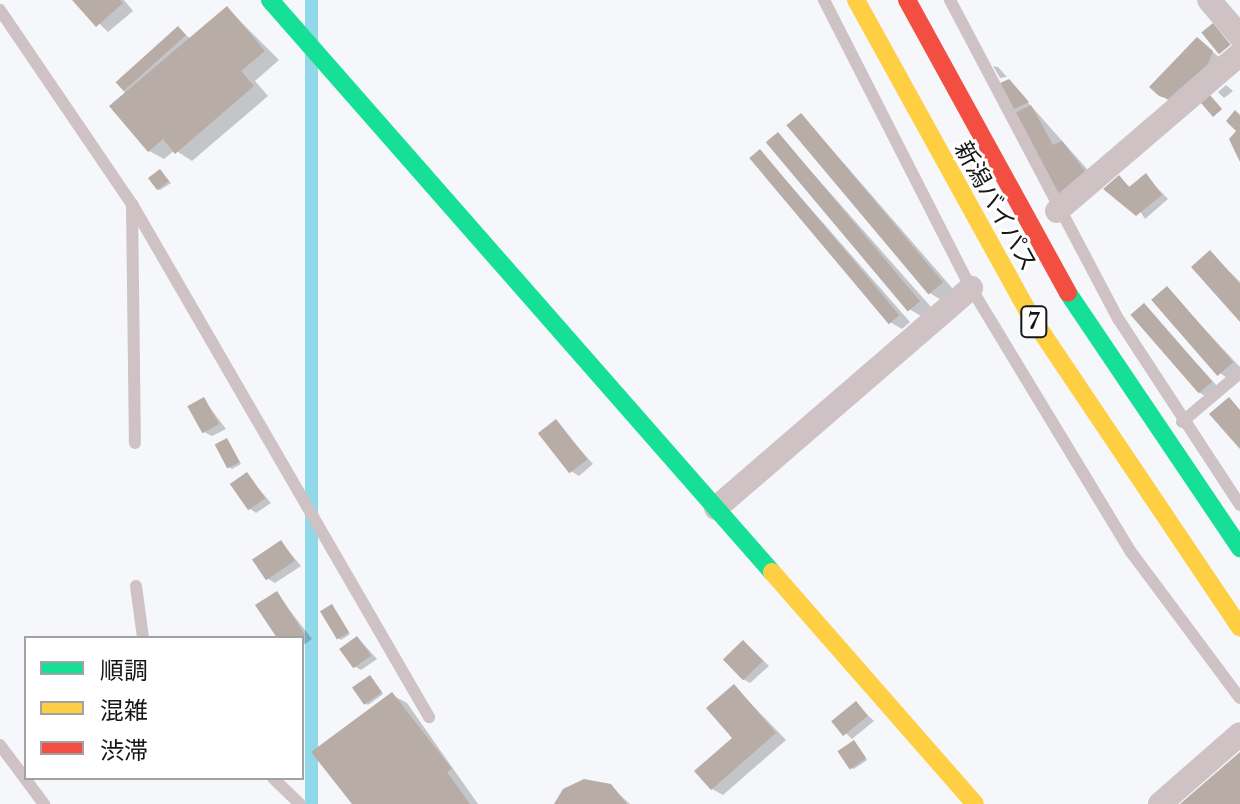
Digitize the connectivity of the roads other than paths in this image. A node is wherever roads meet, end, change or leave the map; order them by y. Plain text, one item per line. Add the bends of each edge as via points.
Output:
1 (270, 0) edge
2 (824, 0) edge
3 (856, 0) edge
4 (907, 0) edge
5 (950, 0) edge
6 (1209, 0) edge
7 (0, 10) edge
8 (1240, 36) edge
9 (1240, 54) edge
10 (132, 204) junction
11 (1057, 211) junction
12 (971, 288) junction
13 (1240, 373) edge
14 (1182, 422) junction
15 (135, 443) dead end
16 (1240, 505) edge
17 (716, 508) junction
18 (1240, 548) edge
19 (136, 586) dead end
20 (1240, 627) edge
21 (143, 636) edge
22 (1240, 698) edge
23 (429, 717) dead end
24 (1240, 734) edge
25 (0, 745) edge
26 (24, 777) edge
27 (26, 780) edge
28 (275, 780) edge
29 (44, 804) edge
30 (300, 804) edge
31 (975, 804) edge
32 (1160, 804) edge

1 - 17 main road
2 - 12 lane
3 - 20 main road, 新潟バイパス / 7 via 1028,312
4 - 18 main road, 新潟バイパス / 7 via 1062,284
5 - 11 lane
6 - 8 street
7 - 10 lane
9 - 11 street
10 - 15 lane
10 - 23 lane
11 - 14 lane
12 - 17 street
12 - 22 lane via 1131,552
13 - 14 lane
14 - 16 lane
17 - 31 main road
19 - 21 lane
24 - 32 street
25 - 26 lane
27 - 29 lane
28 - 30 lane

